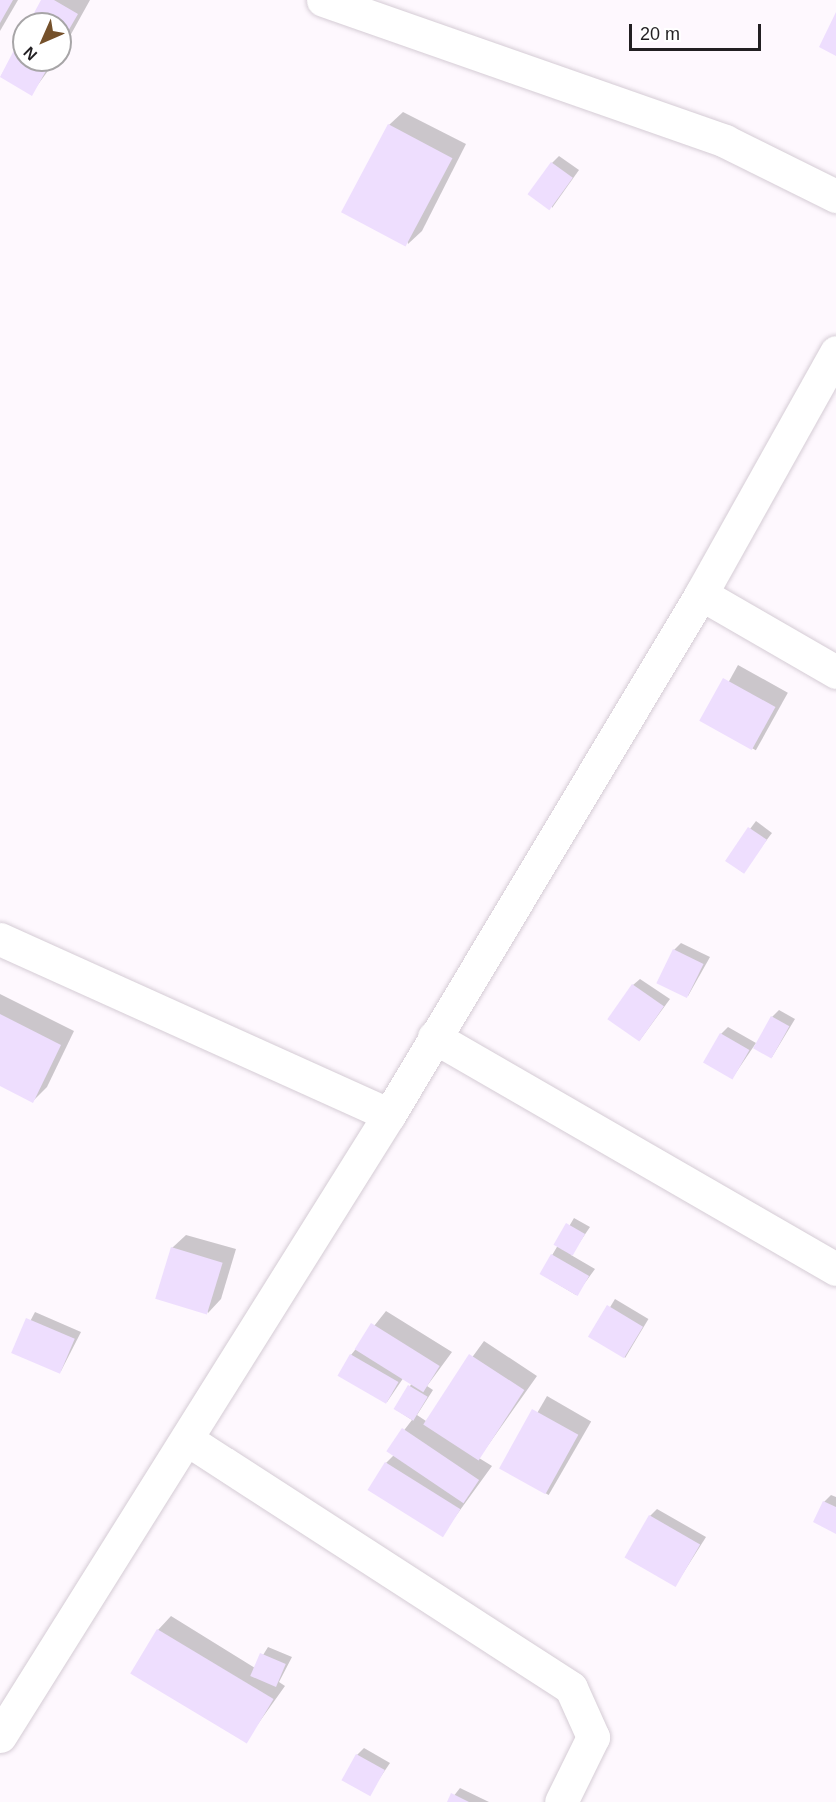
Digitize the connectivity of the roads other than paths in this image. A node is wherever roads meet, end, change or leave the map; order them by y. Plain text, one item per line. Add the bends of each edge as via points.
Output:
1 (323, 0) edge
2 (836, 196) edge
3 (836, 352) edge
4 (701, 594) junction
5 (836, 672) edge
6 (0, 939) edge
7 (434, 1037) junction
8 (389, 1115) junction
9 (836, 1269) edge
10 (188, 1440) junction
11 (0, 1736) edge
12 (561, 1802) edge

1 - 2 street via 725,141
3 - 4 street
4 - 5 street
4 - 7 street
6 - 8 street
7 - 8 street
7 - 9 street
8 - 10 street
10 - 11 street
10 - 12 street via 571,1688 593,1737

